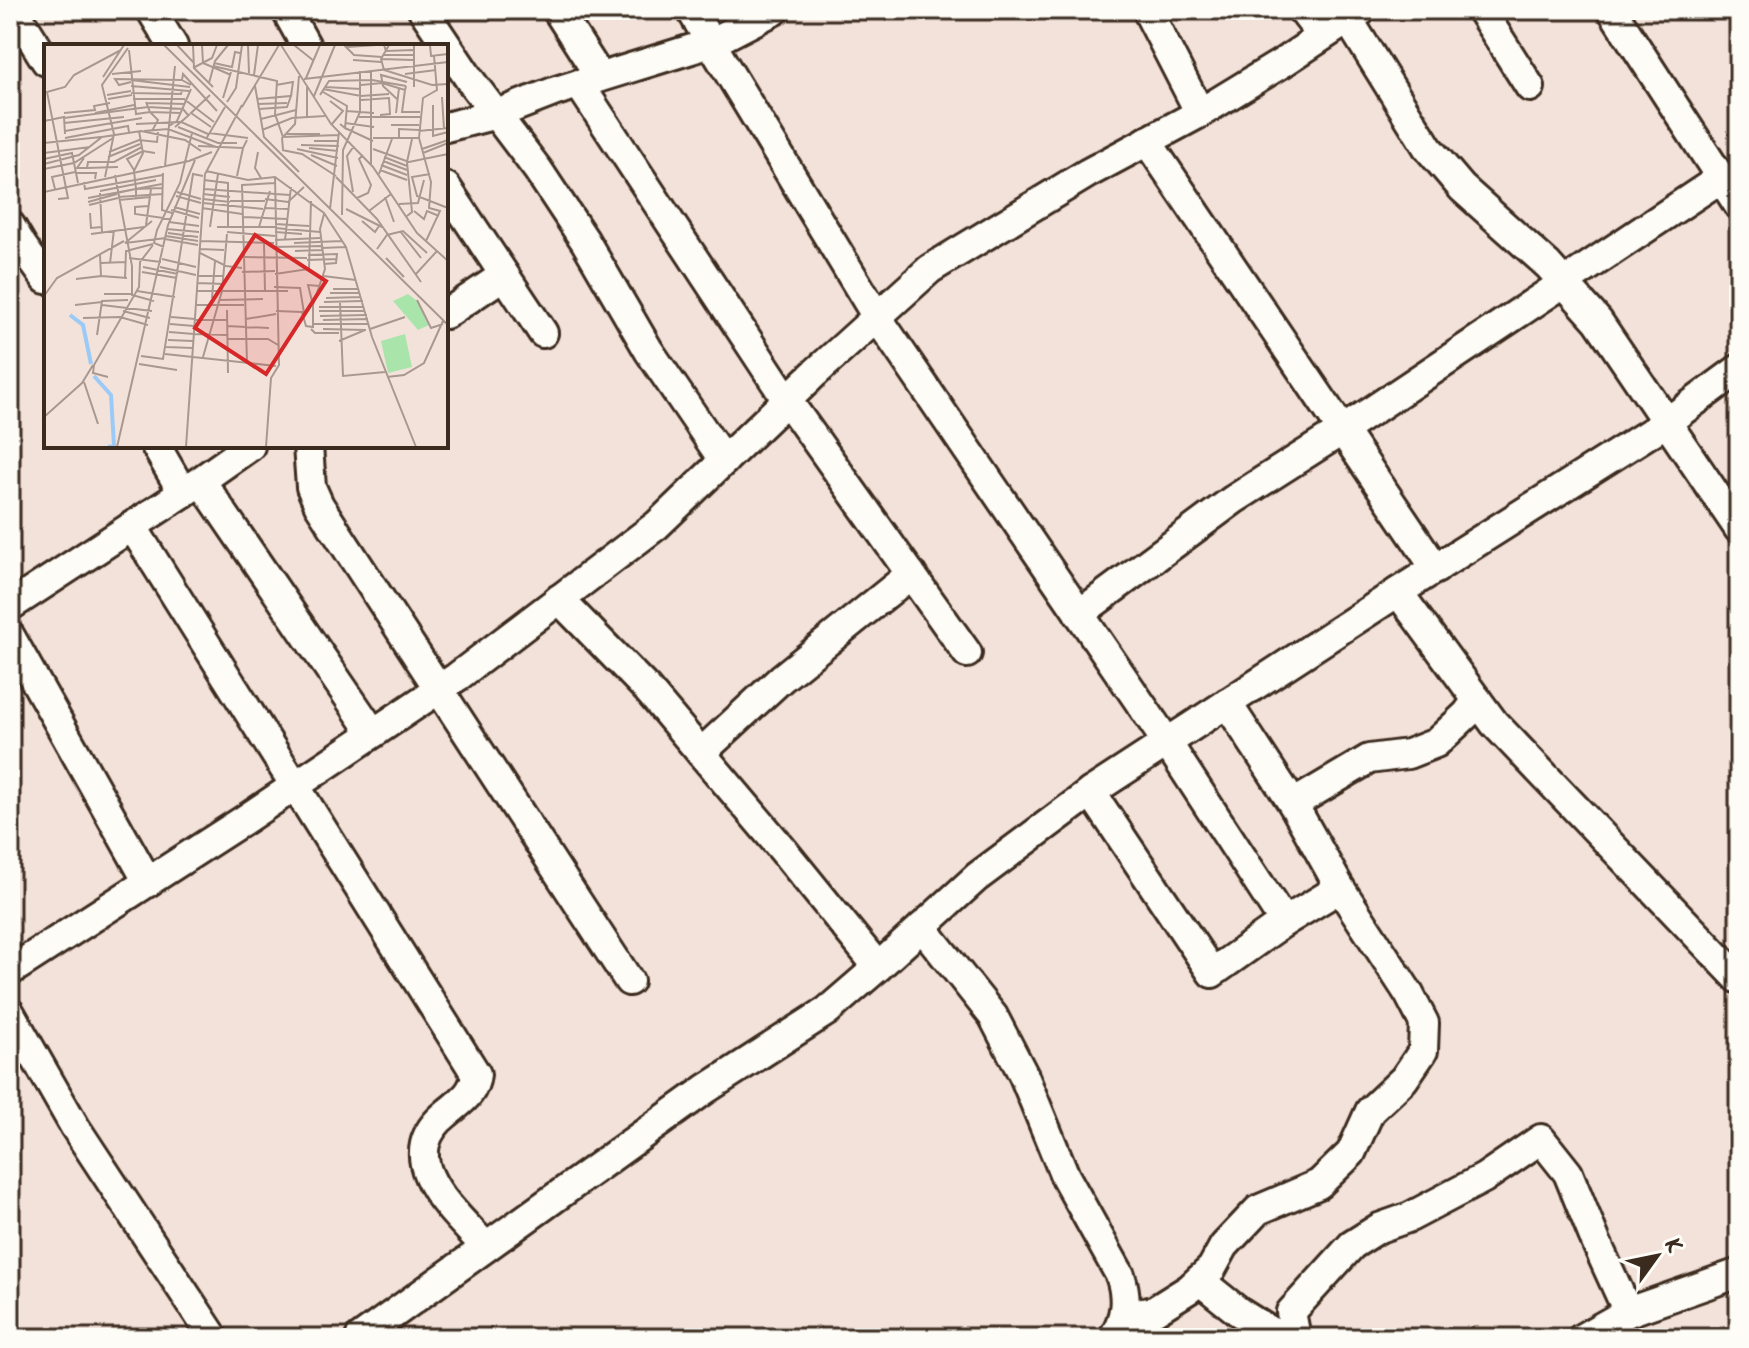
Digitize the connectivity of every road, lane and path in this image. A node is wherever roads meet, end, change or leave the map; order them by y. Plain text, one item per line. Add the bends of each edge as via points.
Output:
1 (14, 10) edge
2 (151, 10) edge
3 (286, 10) edge
4 (423, 10) edge
5 (557, 10) edge
6 (691, 10) edge
7 (775, 10) edge
8 (1147, 10) edge
9 (1302, 10) edge
10 (1481, 10) edge
11 (1612, 10) edge
12 (1355, 15) edge
13 (1322, 36) junction
14 (711, 43) junction
15 (172, 44) edge
16 (305, 44) edge
17 (446, 44) edge
18 (448, 47) edge
19 (44, 58) edge
20 (590, 80) junction
21 (1530, 87) dead end
22 (1200, 113) junction
23 (497, 114) junction
24 (448, 126) edge
25 (1147, 141) junction
26 (1721, 178) junction
27 (448, 190) edge
28 (1739, 206) edge
29 (22, 240) edge
30 (504, 275) junction
31 (44, 276) edge
32 (1564, 282) junction
33 (448, 313) edge
34 (877, 317) junction
35 (543, 333) dead end
36 (1739, 369) edge
37 (787, 400) junction
38 (1667, 422) junction
39 (1343, 430) junction
40 (158, 448) edge
41 (245, 448) edge
42 (308, 448) edge
43 (724, 461) junction
44 (192, 487) junction
45 (132, 526) junction
46 (1739, 529) edge
47 (1436, 569) junction
48 (911, 574) junction
49 (1398, 592) junction
50 (559, 599) junction
51 (10, 606) edge
52 (1079, 614) junction
53 (10, 636) edge
54 (967, 653) dead end
55 (438, 689) junction
56 (1477, 700) junction
57 (1227, 703) junction
58 (373, 733) junction
59 (1166, 741) junction
60 (701, 753) junction
61 (295, 786) junction
62 (1091, 792) junction
63 (1293, 804) junction
64 (148, 882) junction
65 (1340, 888) junction
66 (1284, 922) junction
67 (922, 927) junction
68 (878, 967) junction
69 (10, 971) edge
70 (1739, 979) edge
71 (629, 981) dead end
72 (10, 1013) edge
73 (486, 1247) junction
74 (1739, 1273) edge
75 (1199, 1280) junction
76 (1628, 1312) junction
77 (1119, 1327) edge
78 (1295, 1337) edge
79 (214, 1338) edge
80 (360, 1338) edge
81 (1582, 1338) edge

1 - 19 street
2 - 15 street
3 - 16 street
4 - 17 street
5 - 20 street
6 - 14 street
7 - 14 street
8 - 22 street
9 - 13 street
10 - 21 street
11 - 26 street
12 - 13 street
12 - 32 street via 1414,126 1445,168
13 - 22 street
14 - 20 street
14 - 34 street
18 - 23 street
20 - 23 street
20 - 37 street
22 - 25 street
23 - 24 street
23 - 43 street via 585,241 649,351
25 - 34 street via 930,269
25 - 39 street
26 - 28 street
26 - 32 street
27 - 30 street
29 - 31 street
30 - 33 street
30 - 35 street
32 - 38 street via 1598,321
32 - 39 street
34 - 37 street
34 - 52 street
36 - 38 street
37 - 43 street
37 - 48 street
38 - 46 street
38 - 47 street
39 - 47 street
39 - 52 street via 1233,500
40 - 44 street
41 - 44 street
42 - 55 street via 314,496
43 - 50 street via 657,525
44 - 45 street
44 - 58 street
45 - 51 street
45 - 61 street
47 - 49 street
48 - 54 street
48 - 60 street via 782,678
49 - 56 street
49 - 57 street
50 - 55 street
50 - 60 street
52 - 59 street
53 - 64 street
55 - 58 street
55 - 71 street
56 - 63 street via 1436,743 1408,754 1369,759
56 - 70 street
57 - 59 street
57 - 63 street
58 - 61 street
59 - 62 street
59 - 66 street
60 - 68 street
61 - 64 street
61 - 73 street via 476,1074 466,1098 428,1133 423,1165 444,1200
62 - 66 street via 1212,973
62 - 67 street via 977,877
63 - 65 street
64 - 69 street
65 - 66 street
65 - 75 street via 1424,1023 1423,1051 1404,1079 1370,1111 1351,1153 1319,1184 1258,1210
67 - 68 street
67 - 77 street via 993,1016 1010,1046 1065,1176 1120,1275 1126,1302
68 - 73 street via 827,1011 706,1089
72 - 79 street via 75,1127
73 - 80 street
74 - 76 street
75 - 77 street
75 - 78 street via 1271,1332
76 - 78 street via 1568,1173 1541,1139 1484,1178 1352,1245 1291,1312
76 - 81 street

